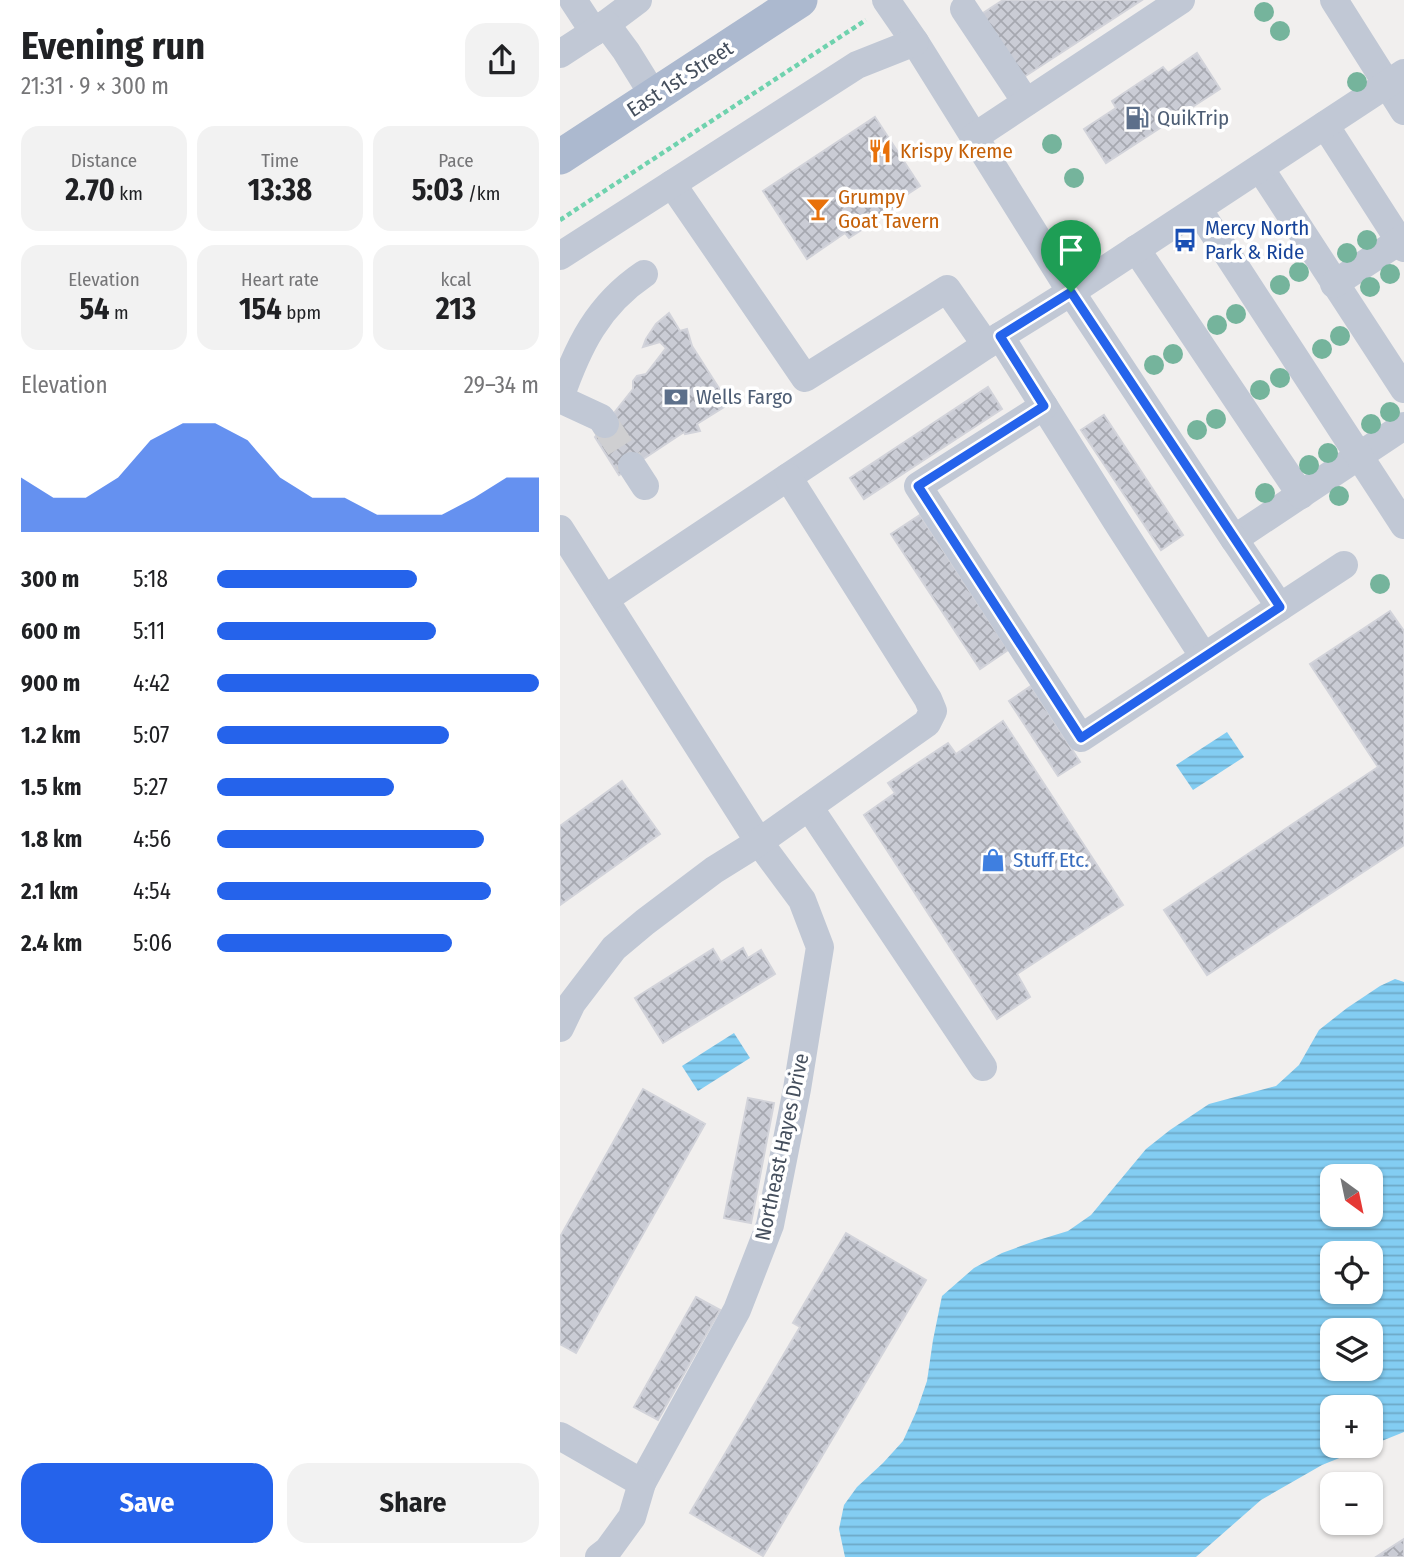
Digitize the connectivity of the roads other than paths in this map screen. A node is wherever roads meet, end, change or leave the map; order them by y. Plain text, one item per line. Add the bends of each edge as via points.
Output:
1 (573, 0) edge
2 (800, 0) edge
3 (1181, 0) edge
4 (1334, 0) edge
5 (887, 3) edge
6 (964, 9) dead end
7 (617, 13) edge
8 (915, 41) junction
9 (560, 54) edge
10 (1396, 78) edge
11 (654, 96) junction
12 (1026, 102) junction
13 (1404, 111) edge
14 (1325, 125) junction
15 (974, 137) junction
16 (560, 157) edge
17 (1260, 168) junction
18 (672, 184) junction
19 (1198, 209) junction
20 (1402, 242) edge
21 (1136, 249) junction
22 (560, 257) edge
23 (644, 274) dead end
24 (1334, 284) junction
25 (1071, 292) junction
26 (993, 340) junction
27 (1404, 389) edge
28 (560, 398) edge
29 (1044, 406) junction
30 (603, 421) tunnel mouth
31 (1404, 426) edge
32 (1359, 456) junction
33 (788, 477) junction
34 (1301, 495) junction
35 (1404, 525) edge
36 (560, 529) edge
37 (1234, 539) junction
38 (1344, 565) dead end
39 (605, 599) junction
40 (1280, 607) junction
41 (1204, 657) junction
42 (809, 807) junction
43 (759, 842) junction
44 (560, 1028) edge
45 (983, 1067) dead end
46 (560, 1436) edge
47 (642, 1483) junction
48 (599, 1557) edge

1 - 7 street
2 - 11 main road, East 1st Street
3 - 12 street
4 - 10 street
5 - 8 street
6 - 12 street
7 - 9 street
7 - 11 street via 626,51
8 - 15 street
8 - 18 street via 857,65
10 - 13 street
10 - 14 street
11 - 16 main road, East 1st Street
12 - 15 street
14 - 17 street
14 - 20 street
15 - 25 street
17 - 19 street
17 - 24 street
18 - 22 street
18 - 26 street via 805,378 947,289
19 - 21 street
19 - 32 street
20 - 24 street
21 - 25 street
21 - 34 street
23 - 28 street via 624,288 587,334
24 - 27 street
25 - 26 street
25 - 37 street
26 - 29 street
26 - 33 street
28 - 30 street
29 - 41 street
29 - 41 street via 918,486 1081,738
31 - 32 street
32 - 34 street
32 - 35 street
33 - 39 street
33 - 42 street via 933,711 927,723
34 - 37 street
36 - 39 street, Northeast Hayes Drive
37 - 40 street
38 - 40 street
39 - 43 street, Northeast Hayes Drive
40 - 41 street
42 - 43 street
42 - 45 street
43 - 44 street via 714,870 614,948 572,1003
43 - 47 street, Northeast Hayes Drive via 802,901 820,947 797,1089 770,1225 737,1310
46 - 47 street
47 - 48 street, Northeast Hayes Drive via 632,1517

